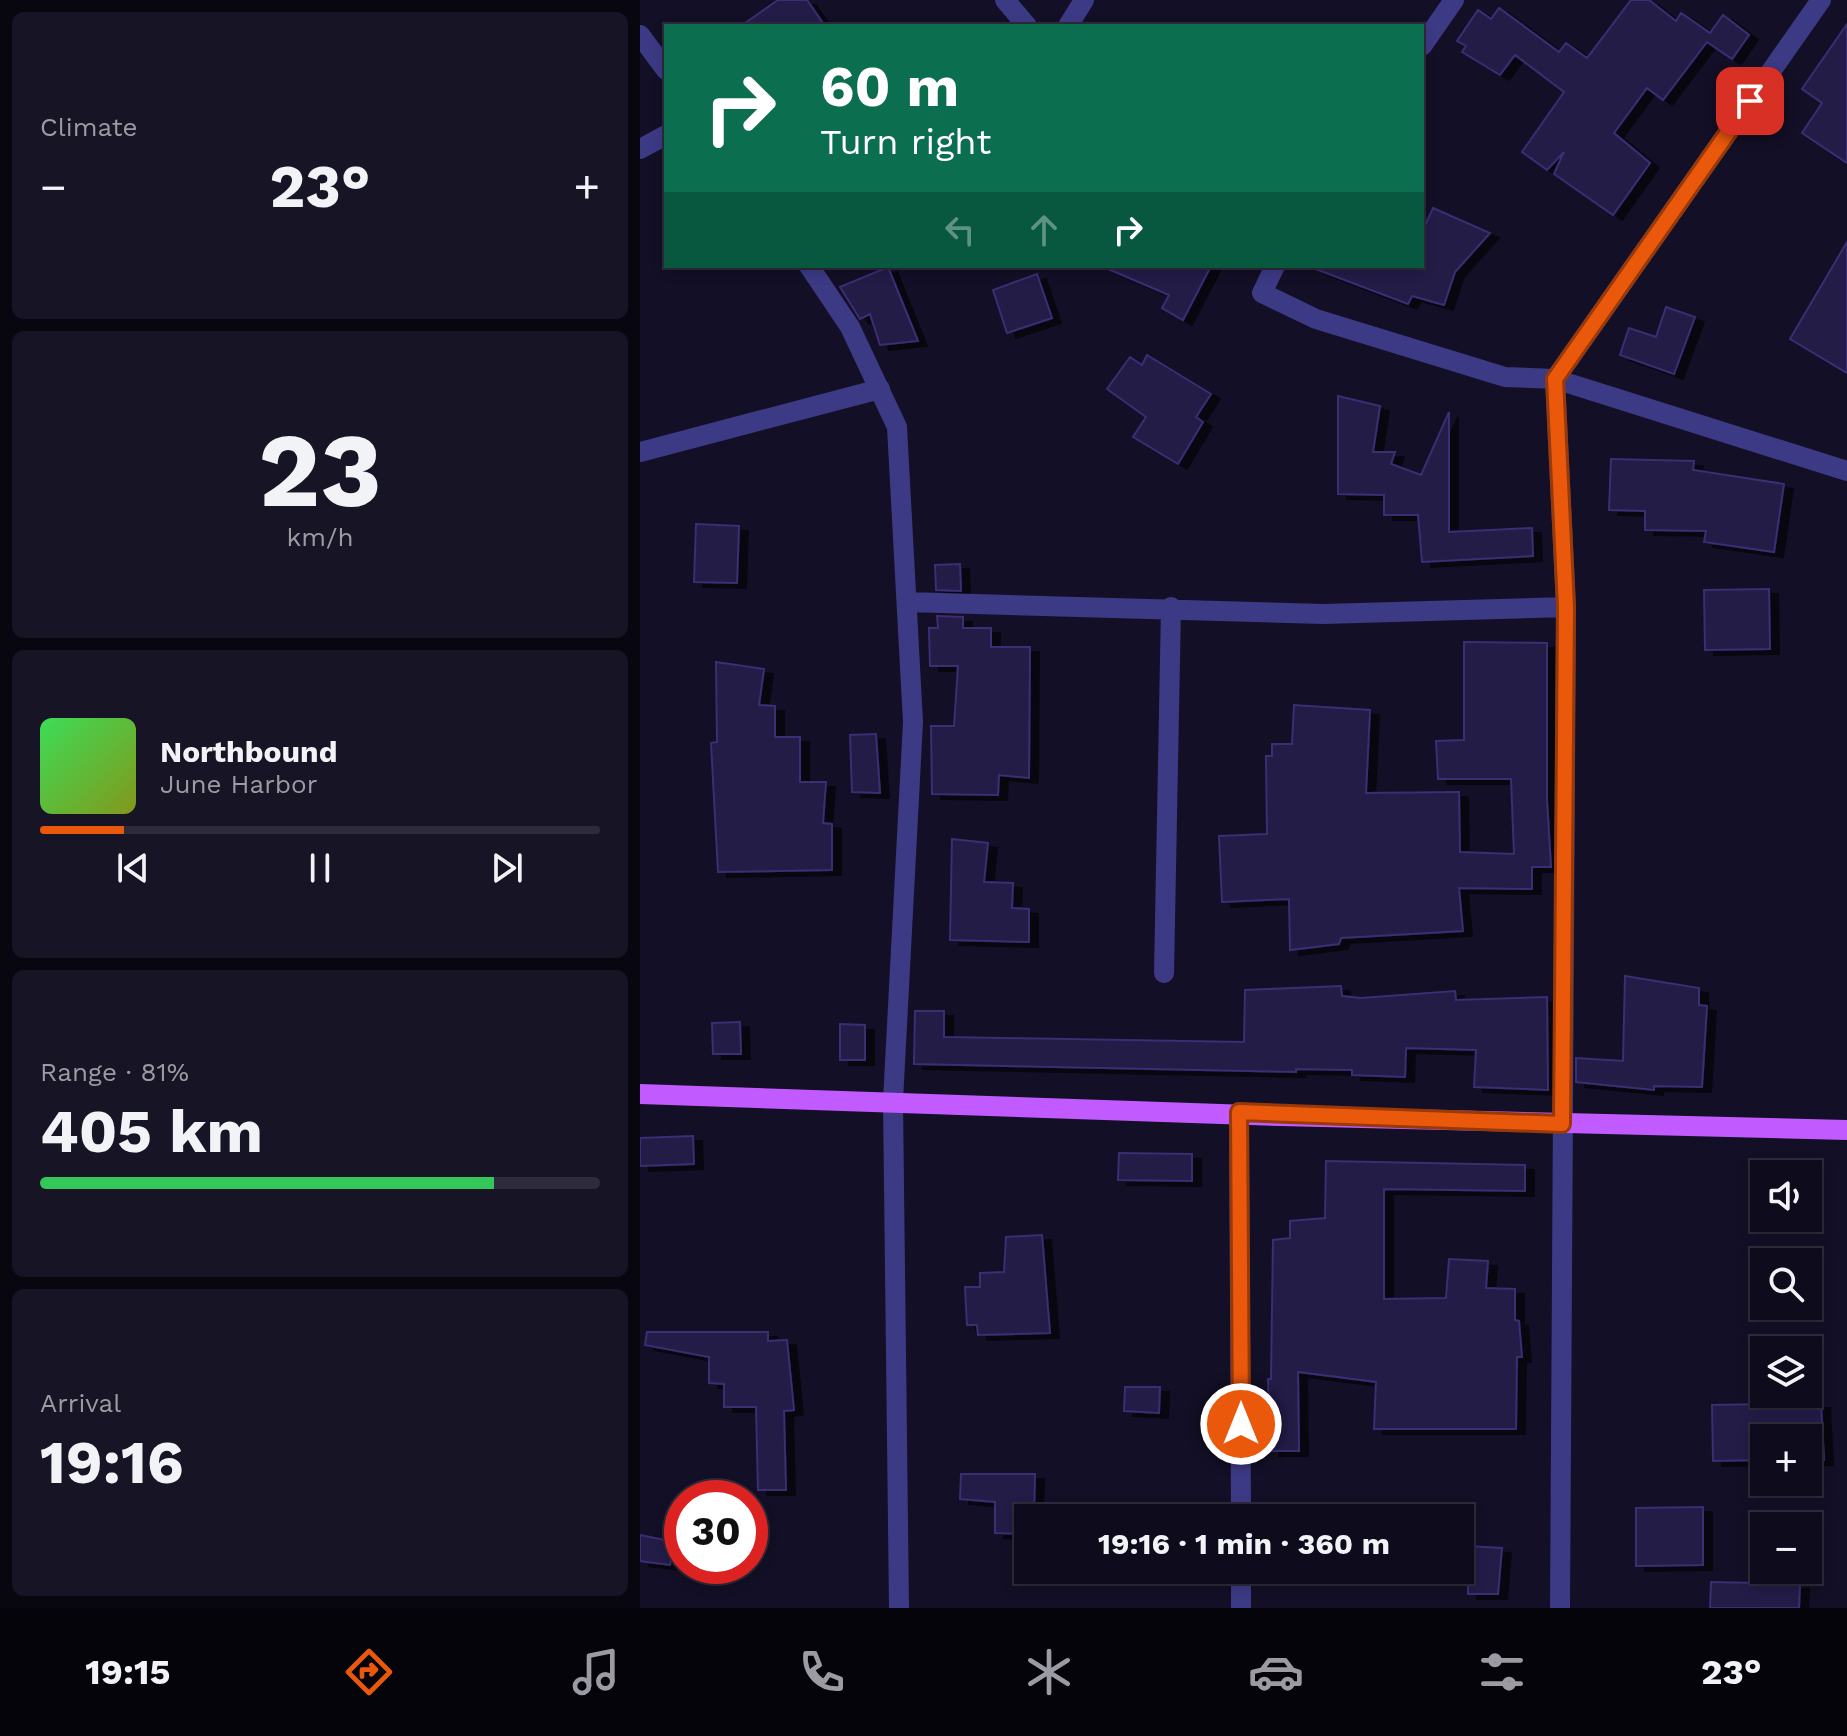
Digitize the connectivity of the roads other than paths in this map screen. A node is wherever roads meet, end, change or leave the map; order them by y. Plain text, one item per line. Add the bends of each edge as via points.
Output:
1 (1005, 0) edge
2 (1084, 0) edge
3 (1454, 0) edge
4 (1821, 0) edge
5 (1025, 24) edge
6 (1069, 24) edge
7 (640, 35) edge
8 (1424, 43) edge
9 (664, 67) edge
10 (664, 136) edge
11 (640, 149) edge
12 (810, 268) edge
13 (1274, 268) edge
14 (1555, 379) junction
15 (880, 389) junction
16 (640, 452) edge
17 (1847, 471) edge
18 (907, 602) junction
19 (1171, 607) junction
20 (1566, 607) junction
21 (1164, 973) dead end
22 (640, 1094) edge
23 (893, 1101) junction
24 (1239, 1112) junction
25 (1562, 1124) junction
26 (1847, 1130) edge
27 (1241, 1504) edge
28 (1241, 1584) edge
29 (899, 1608) edge
30 (1241, 1608) edge
31 (1560, 1608) edge

1 - 5 street
2 - 6 street
3 - 8 street
4 - 14 street
7 - 9 street
10 - 11 street
12 - 15 street via 850,327
13 - 14 street via 1262,293 1316,319 1505,377
14 - 17 street
14 - 20 street
15 - 16 street
15 - 18 street via 897,427
18 - 19 street
18 - 23 street via 913,722
19 - 20 street via 1323,614
19 - 21 street
20 - 25 street
22 - 23 main road
23 - 24 main road
23 - 29 street
24 - 25 main road
24 - 27 street
25 - 26 main road
25 - 31 street
28 - 30 street

